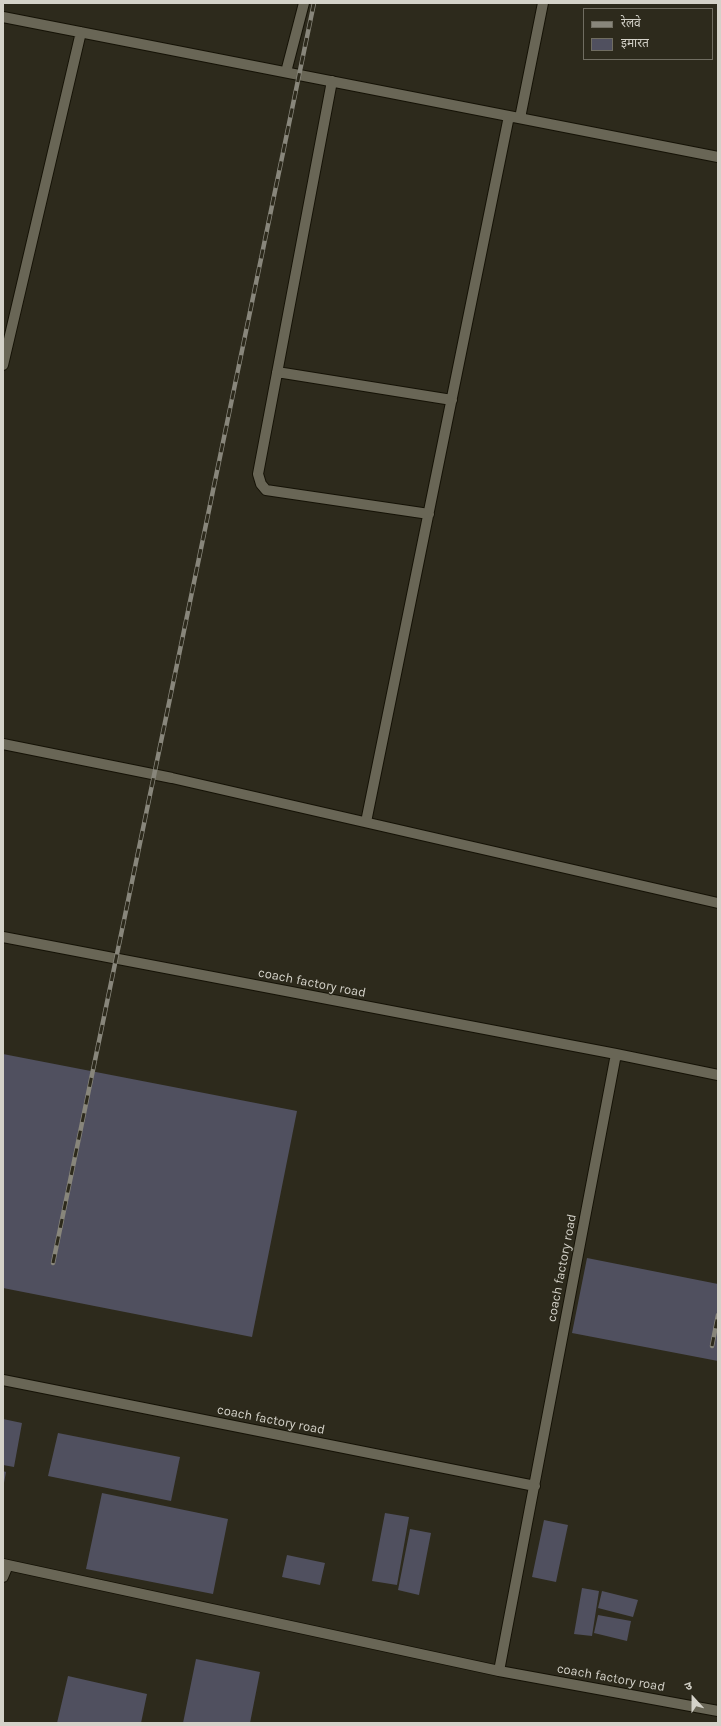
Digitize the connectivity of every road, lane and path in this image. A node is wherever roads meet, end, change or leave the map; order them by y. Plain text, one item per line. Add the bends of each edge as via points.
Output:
1 (304, 3) edge
2 (543, 3) edge
3 (3, 16) edge
4 (81, 32) junction
5 (286, 72) junction
6 (332, 81) junction
7 (509, 116) junction
8 (520, 118) junction
9 (718, 157) edge
10 (3, 365) edge
11 (277, 372) junction
12 (452, 400) junction
13 (429, 514) junction
14 (3, 744) edge
15 (366, 822) junction
16 (718, 903) edge
17 (3, 937) edge
18 (616, 1054) junction
19 (718, 1075) edge
20 (3, 1380) edge
21 (535, 1486) junction
22 (5, 1564) edge
23 (3, 1577) edge
24 (499, 1671) junction
25 (718, 1711) edge

1 - 5 lane
2 - 8 lane
3 - 4 lane
4 - 5 lane
4 - 10 lane
5 - 6 lane
6 - 7 lane
6 - 11 lane
7 - 8 lane
7 - 12 lane
8 - 9 lane
11 - 12 lane
11 - 13 lane via 258,474 266,490
12 - 13 lane
13 - 15 lane
14 - 15 lane via 172,778
15 - 16 lane
17 - 18 lane, coach factory road
18 - 19 lane, coach factory road
18 - 21 lane, coach factory road
20 - 21 lane, coach factory road
21 - 24 lane, coach factory road
22 - 23 lane
22 - 24 lane, coach factory road
24 - 25 lane, coach factory road

